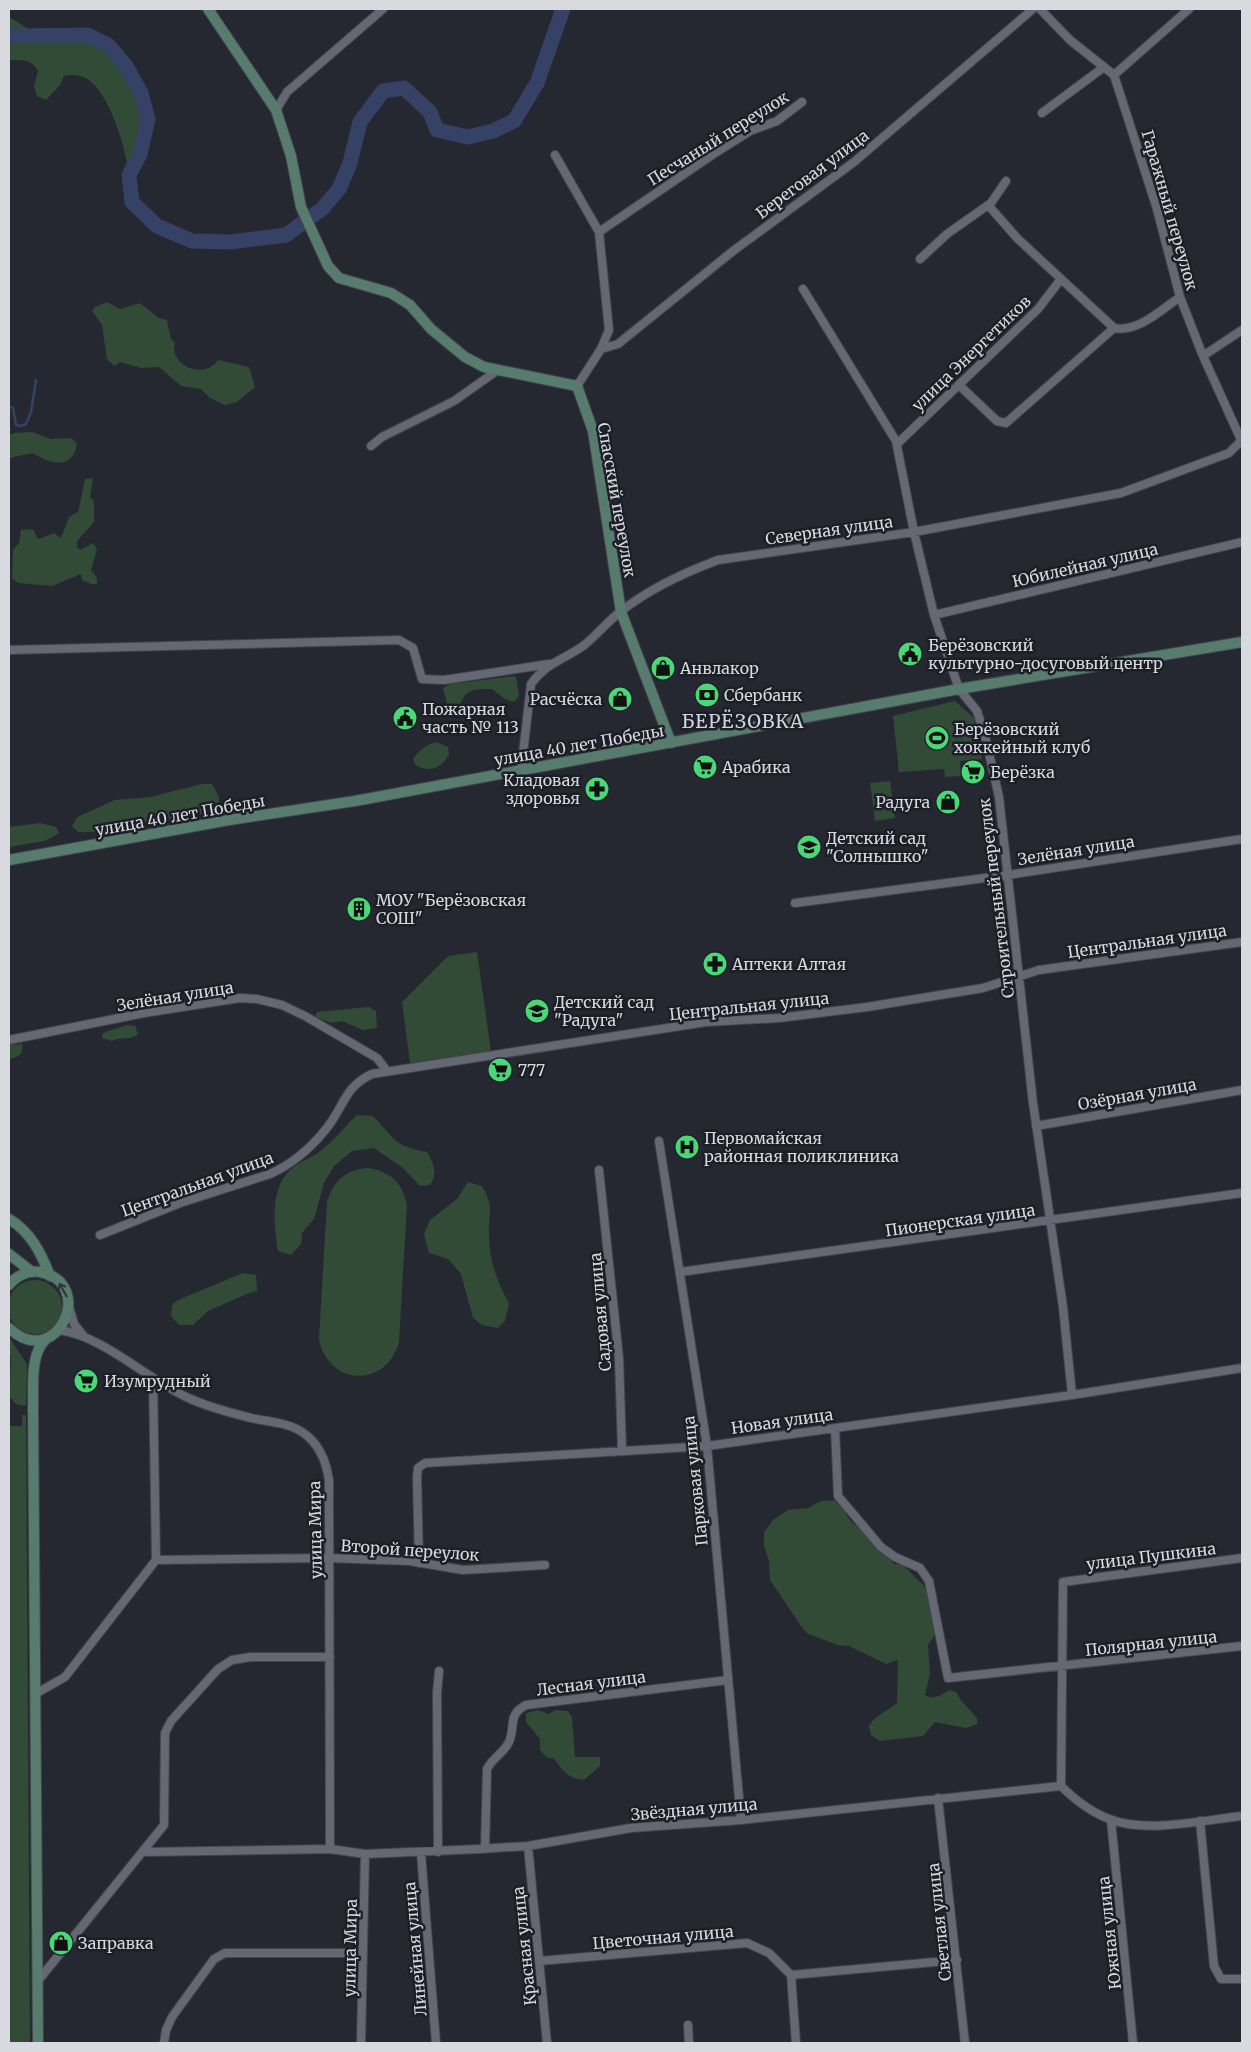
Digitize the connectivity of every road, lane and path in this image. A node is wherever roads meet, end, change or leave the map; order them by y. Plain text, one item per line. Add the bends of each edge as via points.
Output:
1 (208, 9) edge
2 (383, 9) edge
3 (1033, 9) edge
4 (1040, 9) edge
5 (1188, 9) edge
6 (1104, 67) junction
7 (1114, 75) junction
8 (802, 102) dead end
9 (276, 110) junction
10 (1042, 113) dead end
11 (555, 155) dead end
12 (1006, 181) dead end
13 (988, 205) junction
14 (599, 232) junction
15 (920, 259) dead end
16 (1061, 279) junction
17 (802, 289) dead end
18 (1180, 297) junction
19 (1114, 328) junction
20 (1242, 330) edge
21 (602, 349) junction
22 (1203, 356) junction
23 (498, 370) junction
24 (959, 385) junction
25 (577, 386) junction
26 (1242, 441) edge
27 (897, 444) junction
28 (371, 446) dead end
29 (914, 532) junction
30 (1242, 542) edge
31 (621, 612) junction
32 (934, 615) junction
33 (1242, 642) edge
34 (9, 650) edge
35 (549, 664) junction
36 (959, 689) junction
37 (671, 743) junction
38 (522, 771) junction
39 (1242, 839) edge
40 (9, 860) edge
41 (1008, 875) junction
42 (795, 903) dead end
43 (1242, 942) edge
44 (1020, 975) junction
45 (9, 1040) edge
46 (387, 1071) junction
47 (1242, 1090) edge
48 (1036, 1126) junction
49 (659, 1141) dead end
50 (599, 1170) dead end
51 (1242, 1193) edge
52 (9, 1219) edge
53 (1050, 1221) junction
54 (100, 1236) dead end
55 (9, 1254) edge
56 (32, 1272) junction
57 (680, 1272) junction
58 (50, 1276) junction
59 (9, 1285) edge
60 (69, 1307) junction
61 (9, 1328) edge
62 (59, 1330) junction
63 (83, 1335) junction
64 (21, 1338) junction
65 (46, 1339) junction
66 (35, 1359) junction
67 (1242, 1368) edge
68 (153, 1378) junction
69 (1072, 1395) junction
70 (835, 1428) junction
71 (707, 1446) junction
72 (622, 1451) junction
73 (329, 1558) junction
74 (1242, 1558) edge
75 (156, 1560) junction
76 (419, 1563) junction
77 (545, 1565) dead end
78 (1242, 1646) edge
79 (330, 1657) junction
80 (1064, 1666) junction
81 (439, 1671) dead end
82 (728, 1680) junction
83 (35, 1694) junction
84 (1061, 1786) junction
85 (938, 1798) junction
86 (1242, 1816) edge
87 (741, 1820) junction
88 (1111, 1820) junction
89 (1200, 1821) junction
90 (528, 1846) junction
91 (330, 1849) junction
92 (485, 1849) junction
93 (144, 1852) junction
94 (438, 1852) junction
95 (421, 1853) junction
96 (365, 1854) junction
97 (363, 1953) junction
98 (958, 1960) junction
99 (539, 1961) junction
100 (791, 1975) junction
101 (1242, 1979) edge
102 (37, 1982) junction
103 (688, 2025) dead end
104 (38, 2043) edge
105 (164, 2043) edge
106 (361, 2043) edge
107 (436, 2043) edge
108 (547, 2043) edge
109 (689, 2043) edge
110 (796, 2043) edge
111 (965, 2043) edge
112 (1134, 2043) edge

1 - 9 street
2 - 9 street via 287,92
3 - 21 street, Береговая улица via 854,162 733,251 618,344
4 - 6 street via 1070,40
5 - 7 street
6 - 7 street
6 - 10 street
7 - 18 street, Гаражный переулок via 1157,209
8 - 14 street, Песчаный переулок via 777,121 750,131 715,153
9 - 23 street via 291,156 301,207 328,266 339,278 391,293 410,305 431,329 465,357
11 - 14 street
12 - 13 street
13 - 15 street via 947,234
13 - 16 street via 1018,239
14 - 21 street via 609,330
16 - 19 street
16 - 24 street, улица Энергетиков via 1038,309
17 - 27 street, Строительный переулок
18 - 19 street via 1138,325 1122,330
18 - 22 street, Гаражный переулок
19 - 24 street via 1006,423 997,421
20 - 22 street
21 - 25 street
22 - 26 street, Гаражный переулок
23 - 25 street
23 - 28 street via 454,401 382,437
24 - 27 street, улица Энергетиков
25 - 31 street, Спасский переулок via 593,431
26 - 29 street, Северная улица via 1229,453 1121,493
27 - 29 street, Строительный переулок
29 - 31 street, Северная улица via 718,560 664,583
29 - 32 street, Строительный переулок
30 - 32 street, Юбилейная улица
31 - 35 street, Северная улица via 584,645
31 - 37 street, Спасский переулок
32 - 36 street, Строительный переулок
33 - 36 street, улица 40 лет Победы
34 - 35 street via 399,640 413,648 422,678 431,680
35 - 38 street, Северная улица via 531,684
36 - 37 street, улица 40 лет Победы
36 - 41 street, Строительный переулок via 977,711 986,740 999,797
37 - 38 street, улица 40 лет Победы
38 - 40 street, улица 40 лет Победы
39 - 41 street, Зелёная улица
41 - 42 street, Зелёная улица
41 - 44 street, Строительный переулок
43 - 44 street, Центральная улица
44 - 46 street, Центральная улица via 983,988 867,1007 779,1018 706,1022
44 - 48 street, Строительный переулок
45 - 46 street, Зелёная улица via 144,1013 240,998 257,999 282,1005 305,1016 377,1058
46 - 54 street, Центральная улица via 372,1074 353,1085 327,1128 300,1155 277,1171
47 - 48 street, Озёрная улица
48 - 53 street, Строительный переулок
49 - 57 street, Парковая улица
50 - 72 street, Садовая улица via 619,1358
51 - 53 street, Пионерская улица
52 - 58 street via 32,1239
53 - 57 street, Пионерская улица
53 - 69 street, Строительный переулок
55 - 56 street
56 - 58 street
56 - 59 street via 22,1274
57 - 71 street, Парковая улица
60 -> 58 street via 67,1294 60,1282
60 - 62 street
60 - 63 street, улица Мира via 74,1324
61 - 64 street
62 - 63 street, улица Мира
62 - 65 street
63 - 68 street, улица Мира
64 - 65 street
64 - 66 street
65 - 66 street
66 - 83 street
67 - 69 street, Новая улица
68 - 73 street, улица Мира via 193,1400 292,1426 312,1440 328,1469
68 - 75 street
69 - 70 street, Новая улица
70 - 71 street, Новая улица
70 - 80 street, Полярная улица via 838,1496 881,1547 894,1557 920,1568 929,1580 948,1678
71 - 72 street, Новая улица
71 - 82 street, Парковая улица
72 - 76 street, Новая улица via 425,1463 418,1468 416,1476
73 - 75 street, Второй переулок
73 - 76 street, Второй переулок
73 - 79 street, улица Мира
74 - 80 street, улица Пушкина via 1063,1582
75 - 83 street via 65,1677
76 - 77 street, Второй переулок via 463,1570
78 - 80 street, Полярная улица
79 - 91 street, улица Мира
79 - 93 street via 241,1658 218,1669 165,1733 165,1820
80 - 84 street
81 - 94 street
82 - 87 street, Парковая улица
82 - 92 street, Лесная улица via 526,1705 517,1710 510,1740 505,1749 493,1757 487,1769
83 - 102 street
84 - 85 street, Звёздная улица
84 - 88 street via 1080,1804
85 - 87 street, Звёздная улица
85 - 98 street, Светлая улица
86 - 89 street
87 - 90 street, Звёздная улица via 631,1828
88 - 89 street via 1152,1825
88 - 112 street, Южная улица
89 - 101 street via 1214,1966 1221,1979
90 - 92 street, Звёздная улица
90 - 99 street, Красная улица
91 - 93 street, Звёздная улица
91 - 96 street, Звёздная улица
92 - 94 street, Звёздная улица
93 - 102 street
94 - 95 street, Звёздная улица
95 - 96 street, Звёздная улица
95 - 107 street, Линейная улица
96 - 97 street, улица Мира
97 - 105 street via 219,1955 168,2023
97 - 106 street, улица Мира
98 - 100 street
98 - 111 street, Светлая улица
99 - 100 street, Цветочная улица via 747,1943 769,1953
99 - 108 street, Красная улица
100 - 110 street
102 - 104 street
103 - 109 street

